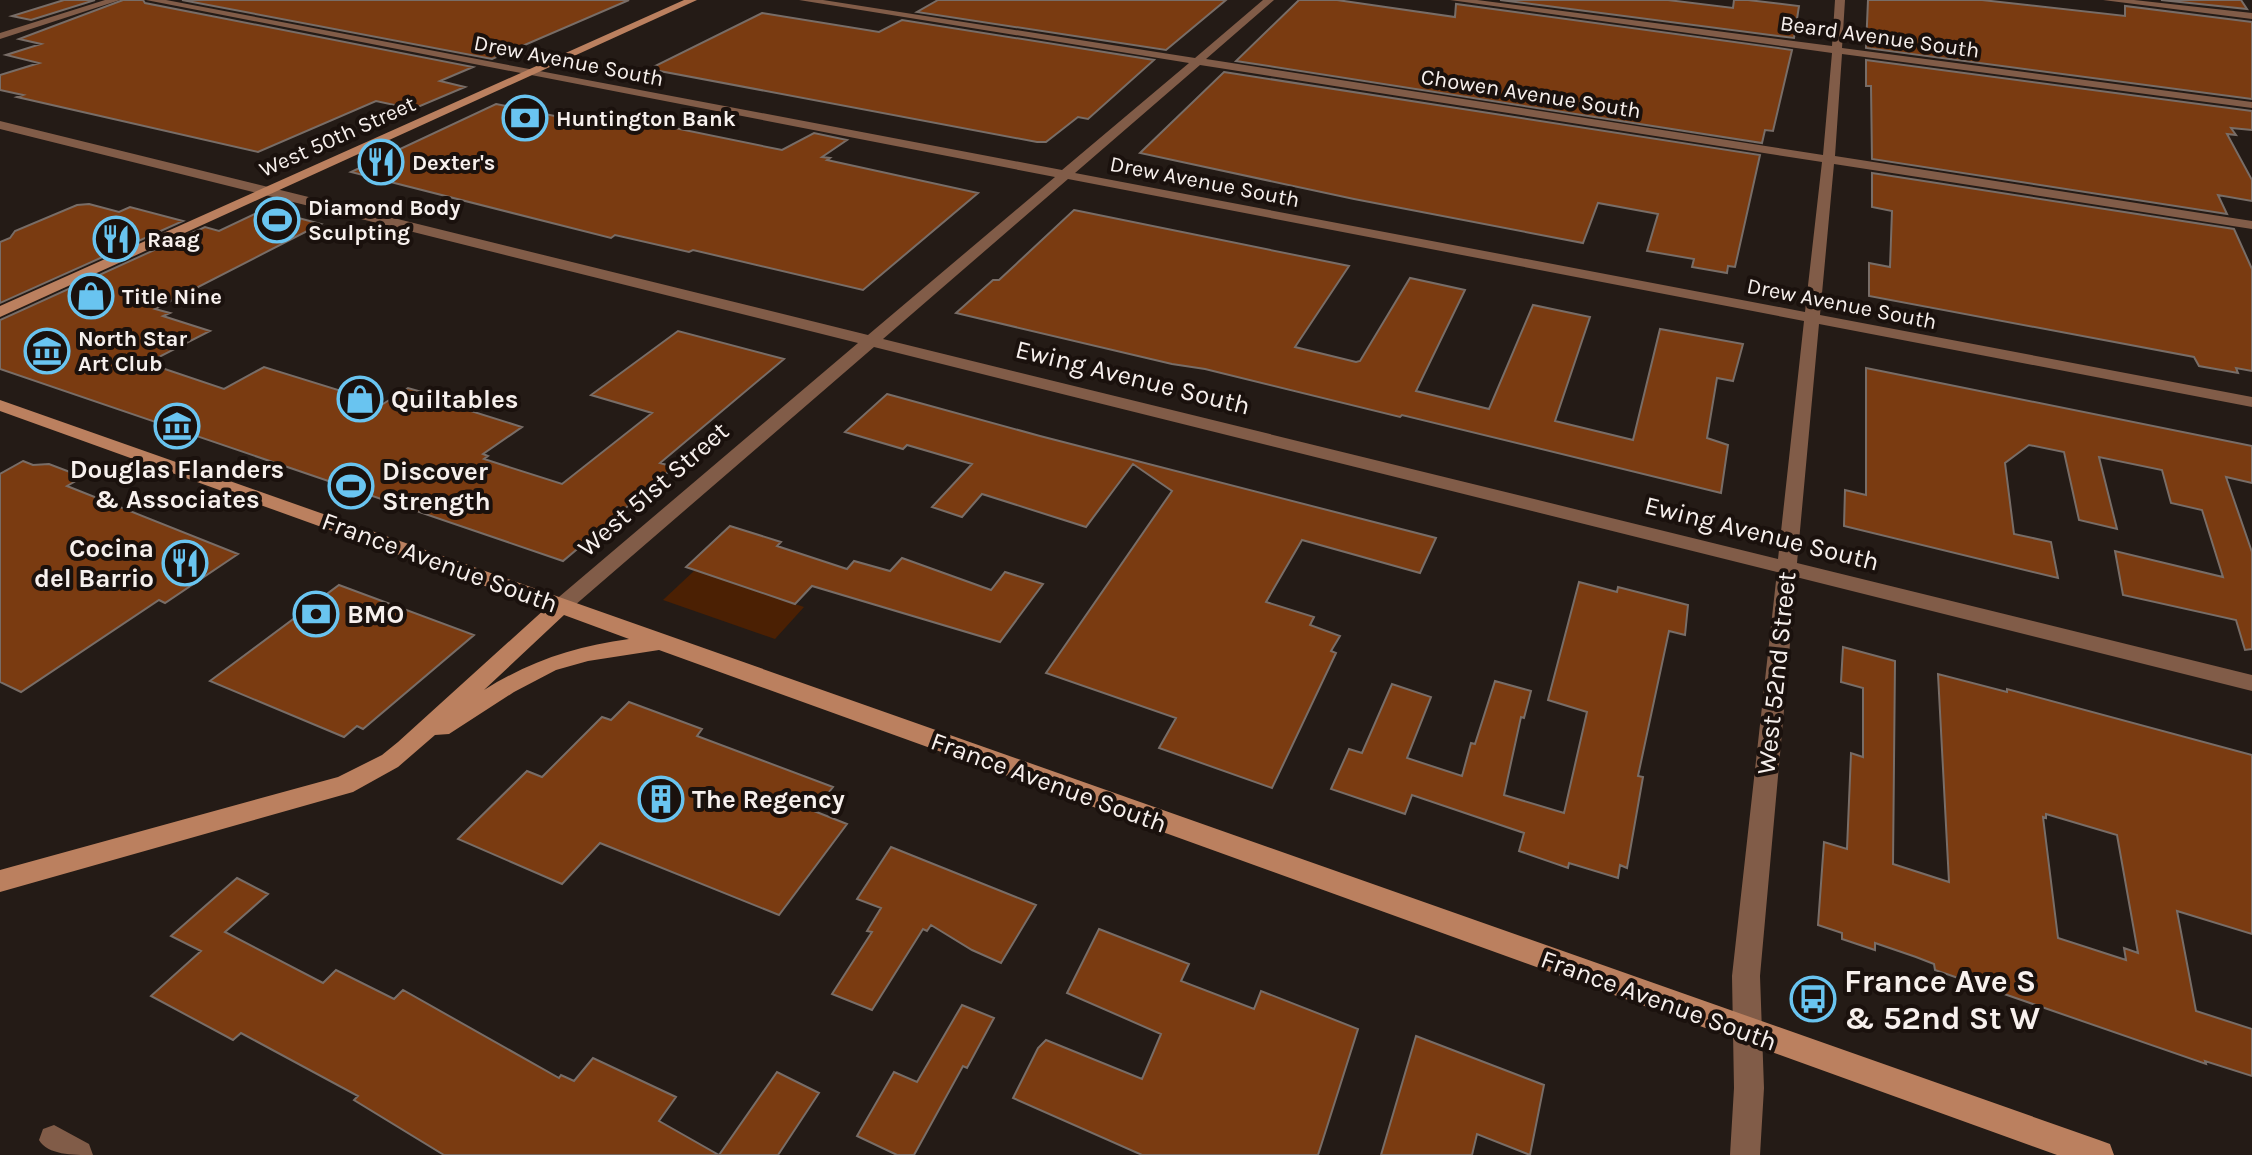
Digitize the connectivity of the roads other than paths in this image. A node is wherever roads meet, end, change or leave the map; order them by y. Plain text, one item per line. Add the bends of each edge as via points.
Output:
1 (115, 0) edge
2 (151, 0) edge
3 (692, 0) edge
4 (804, 0) edge
5 (1269, 0) edge
6 (1455, 0) edge
7 (1840, 0) edge
8 (2108, 0) edge
9 (2252, 16) edge
10 (0, 36) edge
11 (1835, 50) junction
12 (1198, 61) junction
13 (530, 73) junction
14 (2252, 105) edge
15 (0, 125) edge
16 (1828, 159) junction
17 (1067, 175) junction
18 (271, 190) junction
19 (2252, 225) edge
20 (0, 312) edge
21 (1812, 317) junction
22 (872, 339) junction
23 (2252, 402) edge
24 (0, 405) edge
25 (1787, 565) junction
26 (560, 607) junction
27 (659, 642) junction
28 (2252, 683) edge
29 (406, 748) junction
30 (0, 881) edge
31 (1748, 1032) junction
32 (1745, 1155) edge
33 (2099, 1155) edge

1 - 10 street
2 - 13 street, Drew Avenue South
3 - 13 main road, West 50th Street
4 - 12 street, Chowen Avenue South
5 - 12 street, West 51st Street
6 - 11 street, Beard Avenue South
7 - 11 street, West 52nd Street
8 - 9 street
11 - 14 street, Beard Avenue South
11 - 16 street, West 52nd Street
12 - 16 street, Chowen Avenue South
12 - 17 street, West 51st Street
13 - 17 street, Drew Avenue South
13 - 18 main road, West 50th Street
15 - 18 street, Ewing Avenue South
16 - 19 street, Chowen Avenue South
16 - 21 street, West 52nd Street
17 - 21 street, Drew Avenue South
17 - 22 street, West 51st Street
18 - 20 main road, West 50th Street
18 - 22 street, Ewing Avenue South
21 - 23 street, Drew Avenue South
21 - 25 street, West 52nd Street
22 - 25 street, Ewing Avenue South
22 - 26 street, West 51st Street
24 - 26 main road, France Avenue South
25 - 28 street, Ewing Avenue South
25 - 31 street, West 52nd Street via 1746,976
26 - 27 main road, France Avenue South
26 - 29 main road, West 51st Street
27 - 29 main road via 549,664
27 - 31 main road, France Avenue South
29 - 30 main road, West 51st Street via 345,785
31 - 32 street, West 52nd Street
31 - 33 main road, France Avenue South

